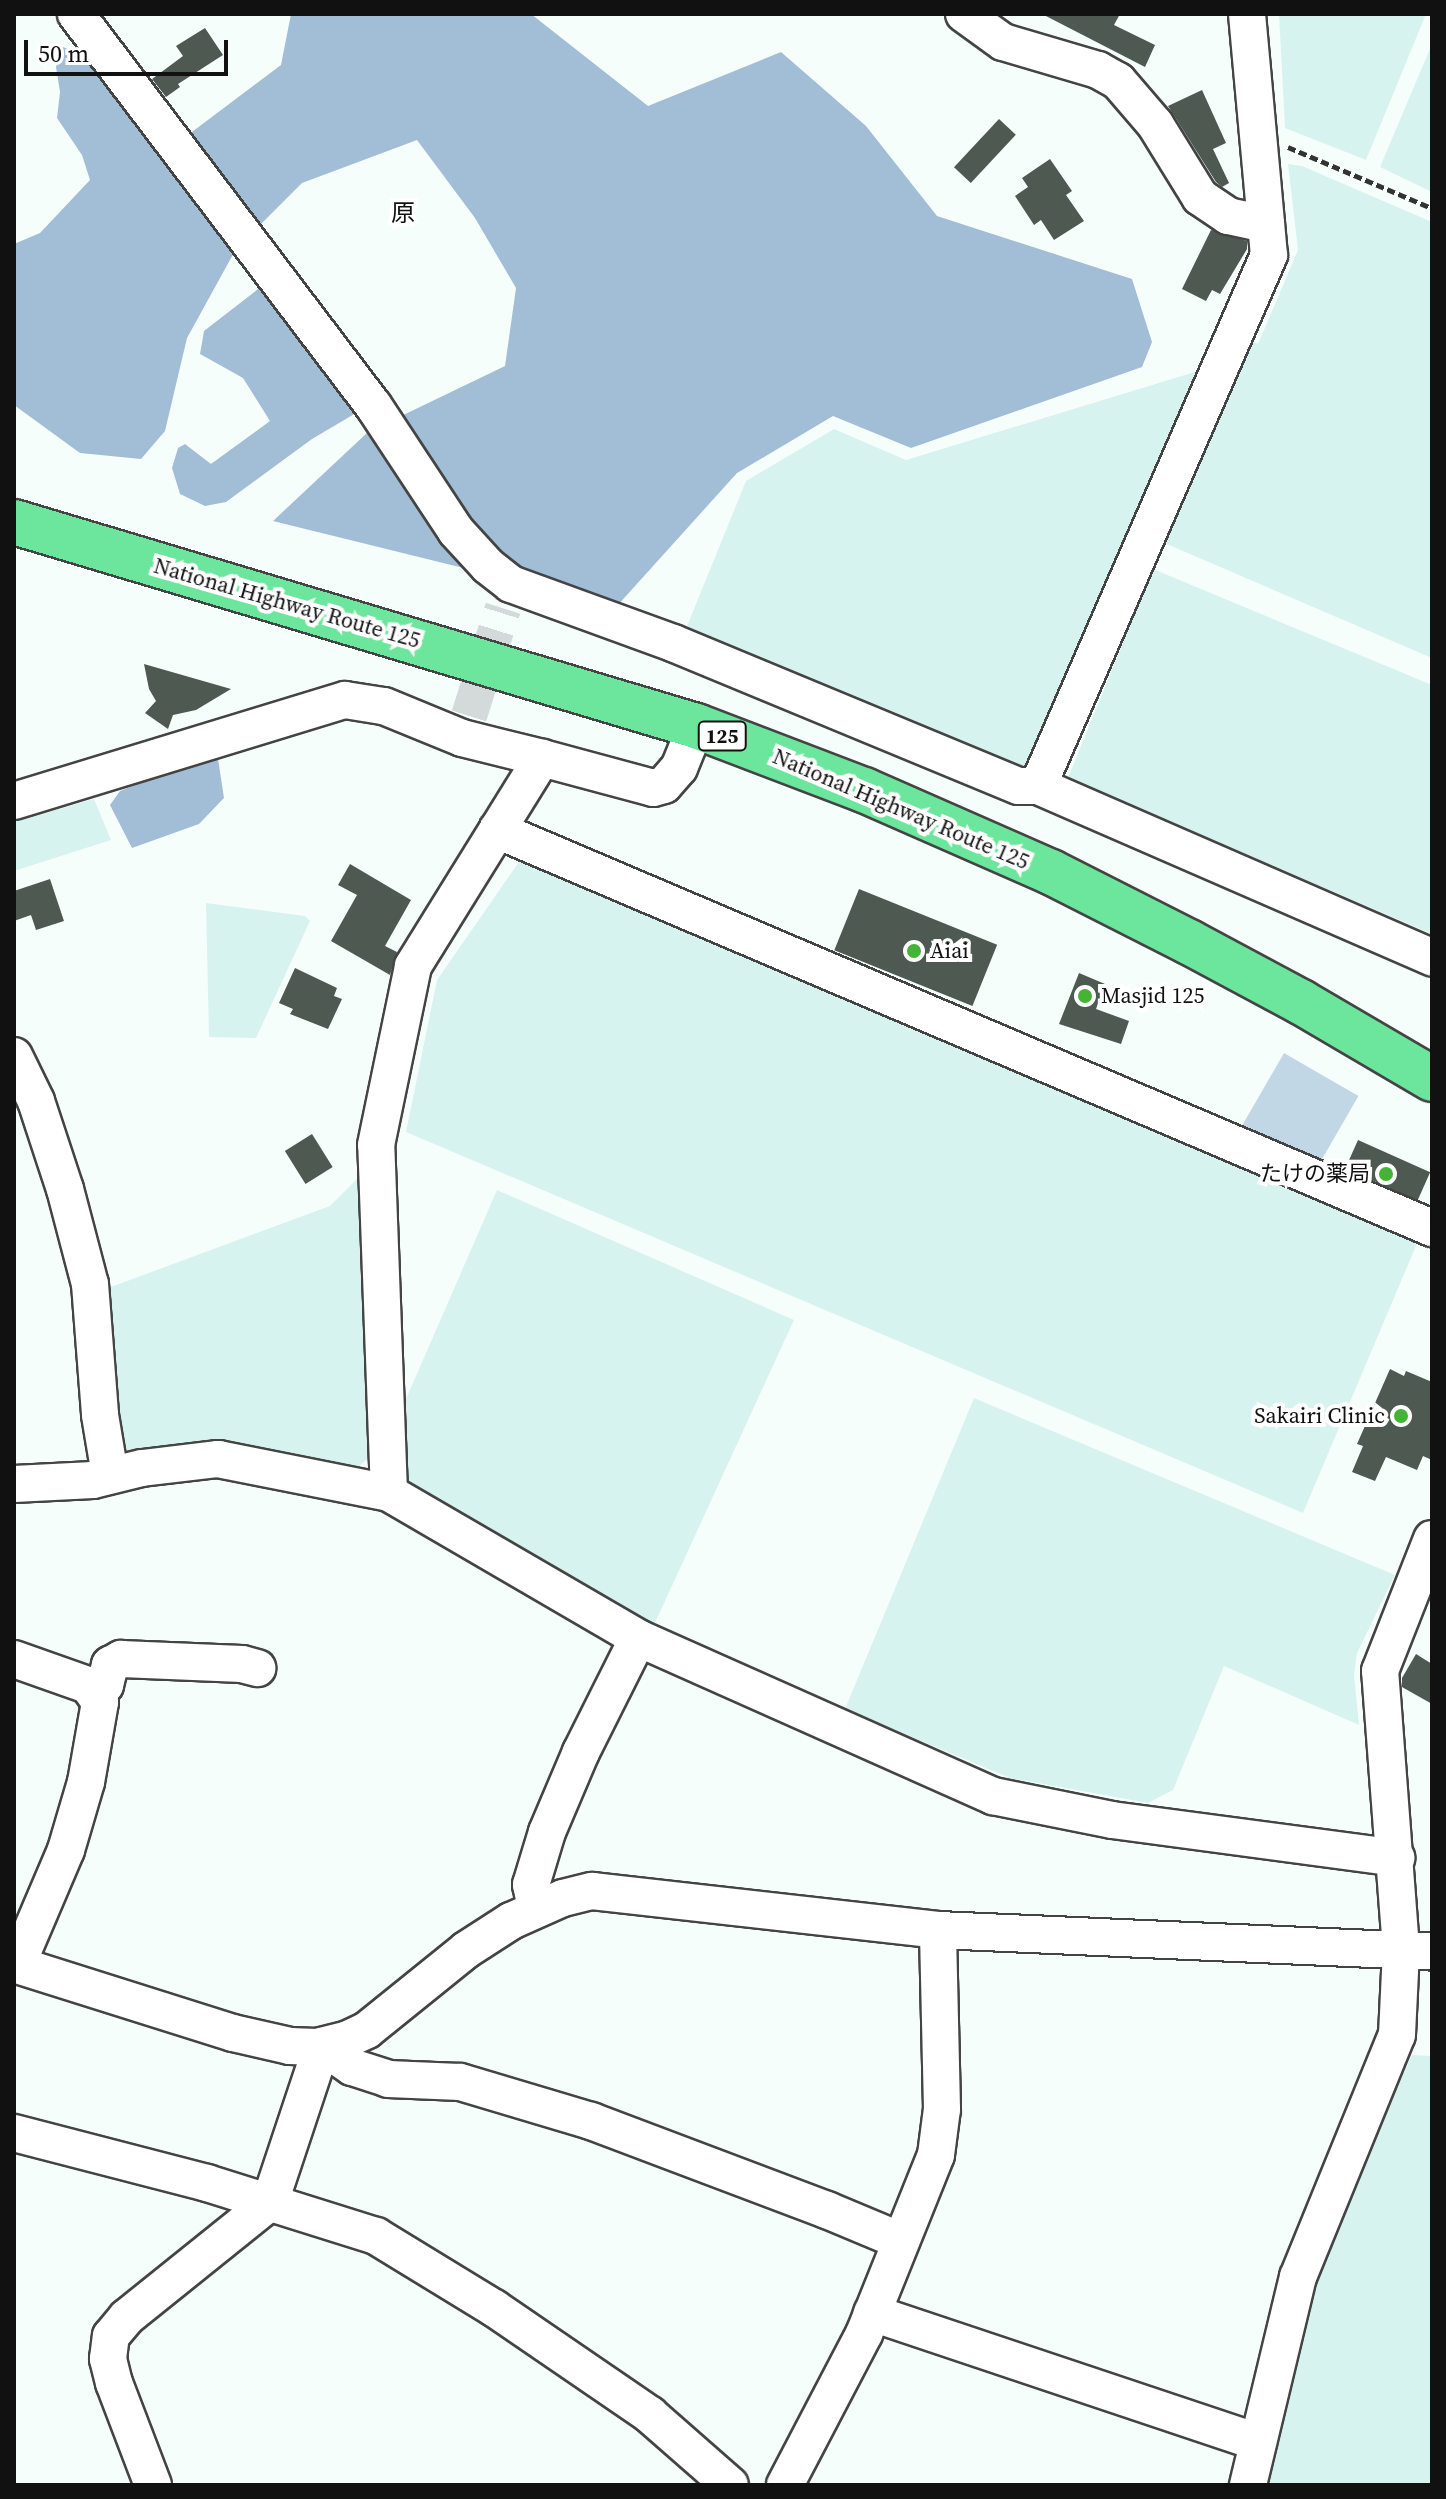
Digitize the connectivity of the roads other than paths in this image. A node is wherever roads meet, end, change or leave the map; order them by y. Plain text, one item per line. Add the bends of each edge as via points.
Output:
1 (76, 14) edge
2 (964, 14) edge
3 (1247, 14) edge
4 (1266, 224) junction
5 (14, 522) edge
6 (696, 726) junction
7 (542, 758) junction
8 (1038, 786) junction
9 (14, 801) edge
10 (497, 830) junction
11 (1432, 957) edge
12 (14, 1056) edge
13 (1432, 1079) edge
14 (1432, 1228) edge
15 (110, 1475) junction
16 (14, 1484) edge
17 (389, 1493) junction
18 (1432, 1539) edge
19 (638, 1638) junction
20 (14, 1659) edge
21 (257, 1668) dead end
22 (96, 1694) junction
23 (1396, 1858) junction
24 (536, 1908) junction
25 (938, 1930) junction
26 (1416, 1950) edge
27 (16, 1964) edge
28 (322, 2046) junction
29 (14, 2133) edge
30 (270, 2202) junction
31 (901, 2241) junction
32 (872, 2313) junction
33 (1258, 2442) junction
34 (153, 2485) edge
35 (730, 2485) edge
36 (785, 2485) edge
37 (1248, 2485) edge

1 - 8 street via 373,405 456,531 507,596 673,643 1019,786
2 - 4 street via 1003,42 1118,81 1155,124 1200,197 1228,216
3 - 4 street
4 - 8 street via 1269,255
5 - 6 highway, National Highway Route 125 / 125
6 - 7 street via 679,768 664,785 653,788
6 - 13 highway, National Highway Route 125 / 125 via 864,790 1051,872 1287,994
7 - 9 street via 466,727 345,700
7 - 10 street
8 - 11 street
10 - 14 street
10 - 17 street via 413,966 376,1145
12 - 15 street via 36,1101 90,1284
15 - 16 street
15 - 17 street via 218,1459
17 - 19 street
18 - 23 street via 1380,1671
19 - 23 street via 993,1796 1112,1820
19 - 24 street via 547,1832 531,1885
20 - 22 street via 88,1685
21 - 22 street via 121,1659 110,1665 105,1685
22 - 27 street via 98,1720 82,1796 50,1895
23 - 26 street
24 - 25 street via 592,1891
24 - 28 street via 466,1950 367,2030
25 - 26 street
25 - 31 street via 941,2134
26 - 33 street via 1393,2053 1298,2277
27 - 28 street via 233,2033 290,2046
28 - 30 street
28 - 31 street via 352,2067 388,2079 460,2082 591,2121
29 - 30 street
30 - 34 street via 127,2317 111,2336 108,2359 114,2383
30 - 35 street via 376,2236 410,2255 650,2415
31 - 32 street
32 - 33 street
32 - 36 street
33 - 37 street

